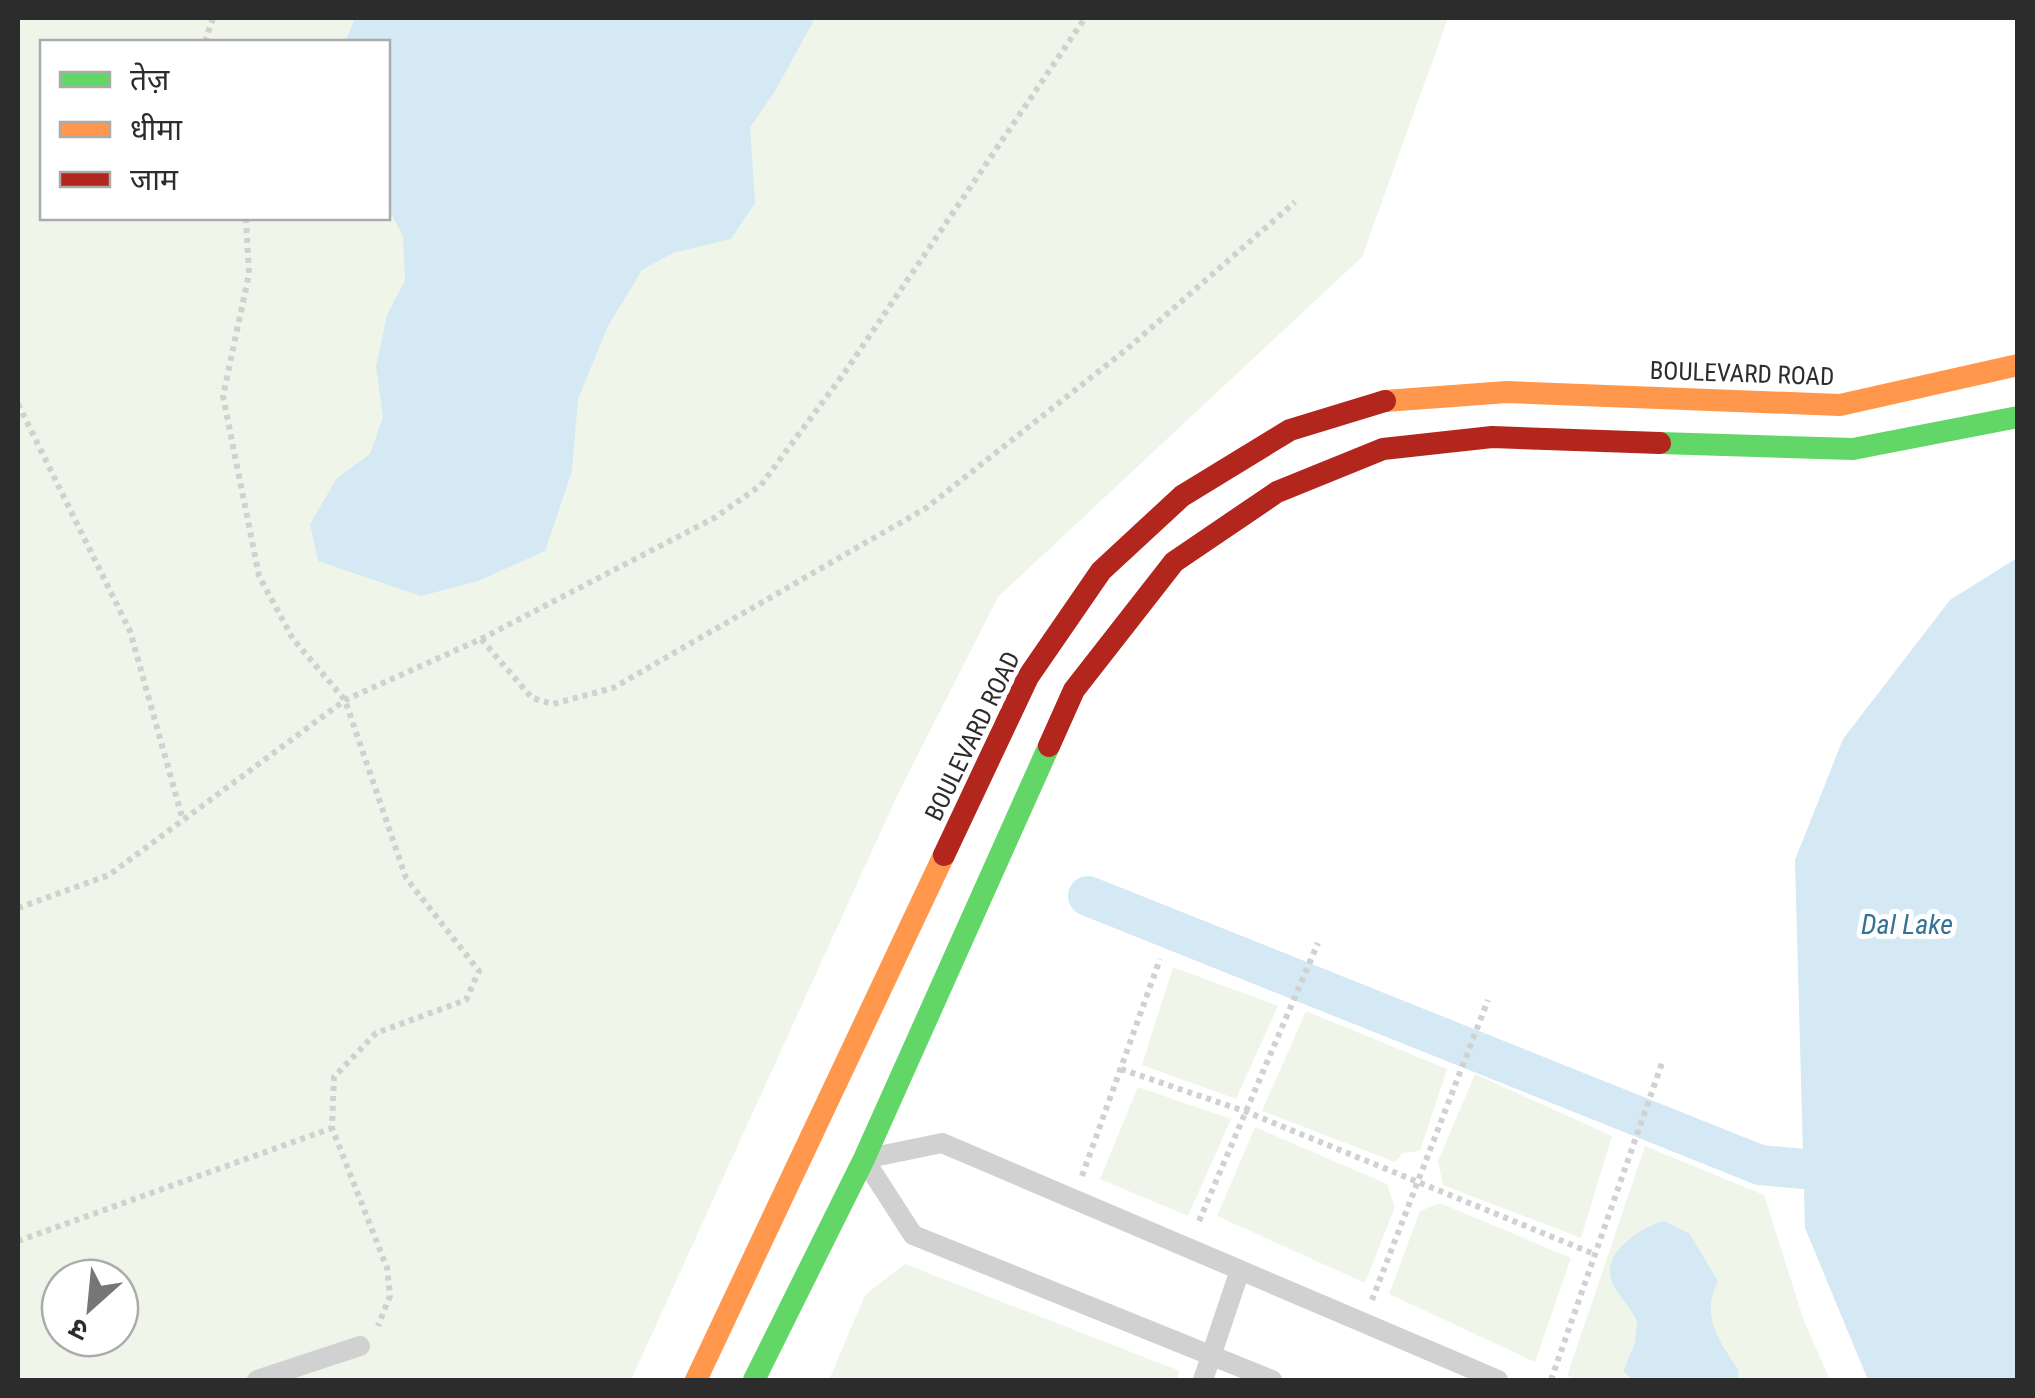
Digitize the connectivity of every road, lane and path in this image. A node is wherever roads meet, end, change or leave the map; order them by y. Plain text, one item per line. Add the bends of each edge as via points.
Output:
1 (1086, 18) edge
2 (1296, 202) dead end
3 (246, 220) edge
4 (2018, 365) edge
5 (18, 404) edge
6 (2018, 417) edge
7 (481, 640) junction
8 (345, 700) junction
9 (182, 817) junction
10 (18, 908) edge
11 (1318, 943) dead end
12 (1160, 959) dead end
13 (1488, 1000) dead end
14 (1662, 1063) dead end
15 (1121, 1069) junction
16 (1247, 1112) junction
17 (332, 1128) junction
18 (838, 1147) junction
19 (1418, 1181) junction
20 (1074, 1200) junction
21 (18, 1241) edge
22 (1187, 1250) junction
23 (1594, 1254) junction
24 (1239, 1273) junction
25 (1363, 1324) junction
26 (360, 1346) joint
27 (1214, 1357) junction
28 (258, 1380) edge
29 (696, 1380) edge
30 (754, 1380) edge
31 (1203, 1380) edge
32 (1272, 1380) edge
33 (1498, 1380) edge
34 (1551, 1380) edge

1 - 7 path via 761,485 716,517
2 - 7 path via 1127,349 926,508 613,688 553,704 532,698
3 - 8 path via 250,274 223,396 247,529 260,576 293,640
4 - 18 main road, BOULEVARD ROAD via 1840,404 1508,392 1396,398 1290,430 1182,496 1101,570 1028,677
5 - 9 path via 130,631
6 - 18 main road, BOULEVARD ROAD via 1853,449 1492,437 1383,449 1277,492 1174,562 1074,690
7 - 8 path
8 - 9 path
8 - 17 path via 406,878 480,971 466,1000 376,1034 344,1066 334,1078
9 - 10 path via 109,875
11 - 16 path
12 - 15 path
13 - 19 path
14 - 23 path
15 - 16 path
15 - 20 path
16 - 19 path
16 - 22 path
17 - 21 path
17 - 26 path via 387,1268 390,1296 378,1328
18 - 20 lane via 942,1143
18 - 27 lane via 913,1235
18 - 29 main road, BOULEVARD ROAD
18 - 30 main road, BOULEVARD ROAD
19 - 23 path
19 - 25 path
20 - 22 lane
22 - 24 lane
23 - 34 path
24 - 25 lane
24 - 27 lane
25 - 33 lane
26 - 28 lane
27 - 31 lane
27 - 32 lane

